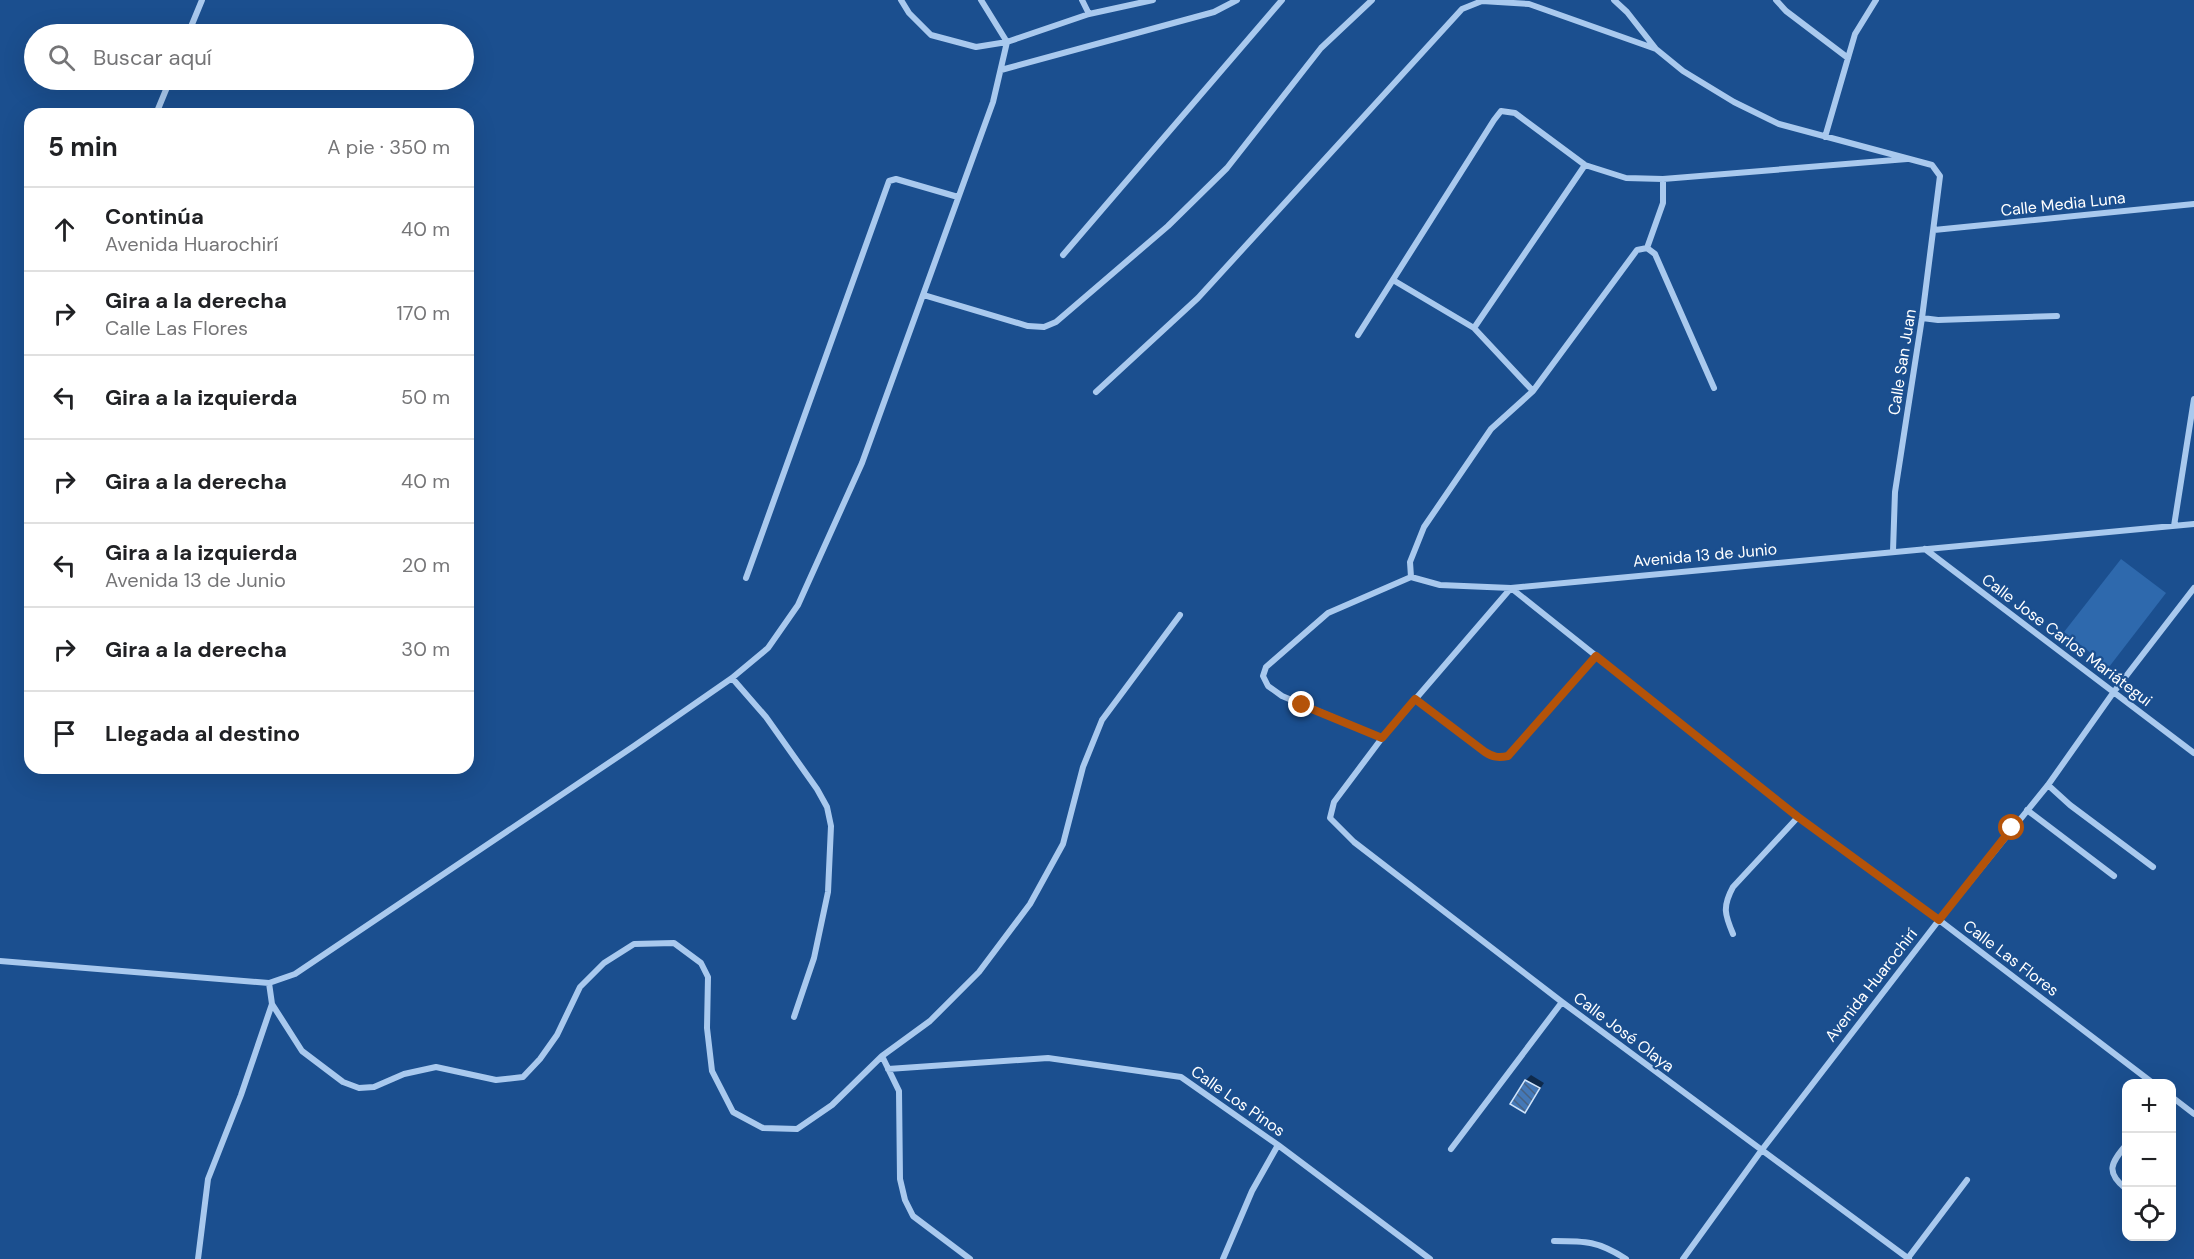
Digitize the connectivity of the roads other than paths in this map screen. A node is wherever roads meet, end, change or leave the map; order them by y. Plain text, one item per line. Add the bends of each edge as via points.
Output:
1 (202, 0) edge
2 (901, 0) edge
3 (981, 0) edge
4 (1082, 0) edge
5 (1153, 0) edge
6 (1237, 0) edge
7 (1282, 0) edge
8 (1372, 0) edge
9 (1614, 0) edge
10 (1776, 0) edge
11 (1876, 0) edge
12 (1526, 2) edge
13 (1089, 14) junction
14 (192, 24) edge
15 (1007, 42) junction
16 (1656, 49) junction
17 (1848, 58) junction
18 (1001, 70) junction
19 (166, 90) edge
20 (158, 108) edge
21 (1826, 137) junction
22 (1913, 159) junction
23 (1585, 165) junction
24 (1663, 179) junction
25 (958, 197) junction
26 (2194, 204) edge
27 (1934, 230) junction
28 (1647, 248) junction
29 (1063, 255) dead end
30 (1393, 280) junction
31 (924, 295) junction
32 (2057, 316) dead end
33 (1922, 318) junction
34 (1474, 328) junction
35 (1358, 335) dead end
36 (1714, 388) dead end
37 (1533, 391) junction
38 (1096, 392) dead end
39 (2194, 399) edge
40 (2194, 524) edge
41 (2174, 526) junction
42 (1924, 548) junction
43 (1893, 551) junction
44 (1411, 577) junction
45 (746, 578) dead end
46 (1511, 588) junction
47 (2194, 588) edge
48 (1180, 615) dead end
49 (1596, 656) junction
50 (732, 678) junction
51 (2113, 693) junction
52 (1415, 699) junction
53 (1382, 738) junction
54 (2194, 753) edge
55 (2048, 785) junction
56 (2027, 810) junction
57 (1798, 817) junction
58 (2153, 867) dead end
59 (2114, 876) dead end
60 (1939, 920) junction
61 (1733, 934) dead end
62 (0, 961) edge
63 (269, 983) junction
64 (1562, 1002) junction
65 (272, 1004) junction
66 (794, 1017) dead end
67 (882, 1056) junction
68 (888, 1069) junction
69 (2149, 1079) edge
70 (2176, 1100) edge
71 (2194, 1114) edge
72 (1278, 1144) junction
73 (1451, 1149) dead end
74 (1761, 1151) junction
75 (2122, 1151) edge
76 (1966, 1180) dead end
77 (2122, 1185) edge
78 (1554, 1241) dead end
79 (198, 1259) edge
80 (970, 1259) edge
81 (1223, 1259) edge
82 (1430, 1259) edge
83 (1626, 1259) edge
84 (1683, 1259) edge
85 (1908, 1259) edge

1 - 14 street
2 - 15 street via 931,35 976,47
3 - 15 street
4 - 13 street
5 - 13 street
6 - 18 street via 1214,12
7 - 29 street
8 - 31 street via 1321,48 1227,168 1168,226 1056,322 1044,327 1028,326
9 - 16 street
10 - 17 street
11 - 17 street via 1855,34
12 - 16 street
12 - 38 street via 1482,1 1462,9 1198,298
13 - 15 street
15 - 18 street
16 - 21 street via 1734,102 1779,124
17 - 21 street
18 - 25 street
19 - 20 street
21 - 22 street
22 - 24 street
22 - 27 street, Calle San Juan via 1932,165 1940,176
23 - 24 street via 1626,178
23 - 30 street via 1515,113 1501,111
23 - 34 street
24 - 28 street via 1663,203
25 - 31 street
25 - 45 street via 897,179 889,181
26 - 27 street, Calle Media Luna
27 - 33 street, Calle San Juan
28 - 36 street via 1654,254
28 - 37 street via 1637,250
30 - 34 street
30 - 35 street
31 - 50 street via 862,463 798,605 768,648
32 - 33 street
33 - 43 street, Calle San Juan via 1895,492
34 - 37 street
37 - 44 street via 1491,429 1424,527 1410,562
39 - 41 street
40 - 41 street, Avenida 13 de Junio
41 - 42 street, Avenida 13 de Junio
42 - 43 street, Avenida 13 de Junio
42 - 51 street, Calle Jose Carlos Mariátegui
43 - 46 street, Avenida 13 de Junio
44 - 46 street, Avenida 13 de Junio via 1440,585
44 - 53 street via 1328,613 1266,667 1263,676 1268,686 1282,696
46 - 49 street, Calle Las Flores
46 - 52 street
47 - 51 street, Avenida Huarochirí
48 - 67 street via 1102,720 1083,767 1063,844 1030,904 979,972 930,1021
49 - 52 street via 1508,756 1499,758 1485,752
49 - 57 street, Calle Las Flores
50 - 63 street via 295,974
50 - 66 street via 766,717 817,789 831,826 828,892 814,958
51 - 54 street, Calle Jose Carlos Mariátegui
51 - 55 street, Avenida Huarochirí
52 - 53 street
53 - 64 street, Calle José Olaya via 1334,802 1330,818 1354,842
55 - 56 street, Avenida Huarochirí
55 - 58 street
56 - 59 street
56 - 60 street, Avenida Huarochirí
57 - 60 street, Calle Las Flores
57 - 61 street via 1733,887 1724,914
60 - 69 street, Calle Las Flores
60 - 74 street, Avenida Huarochirí
62 - 63 street
63 - 65 street
64 - 73 street
64 - 74 street, Calle José Olaya
65 - 67 street via 302,1051 344,1082 359,1088 436,1067 496,1080 523,1077 557,1035 580,987 604,963 634,944 674,943 701,963 708,977 707,1028 712,1071 733,1112 763,1128 797,1129 832,1105
65 - 79 street via 208,1179
67 - 68 street
68 - 72 street, Calle Los Pinos via 1048,1058 1181,1077
68 - 80 street via 899,1091 900,1179 905,1200 913,1216
70 - 71 street
72 - 81 street via 1252,1191
72 - 82 street, Calle Los Pinos
74 - 84 street, Avenida Huarochirí
74 - 85 street, Calle José Olaya
75 - 77 street via 2113,1161 2112,1170 2115,1180
76 - 85 street
78 - 83 street via 1606,1246

